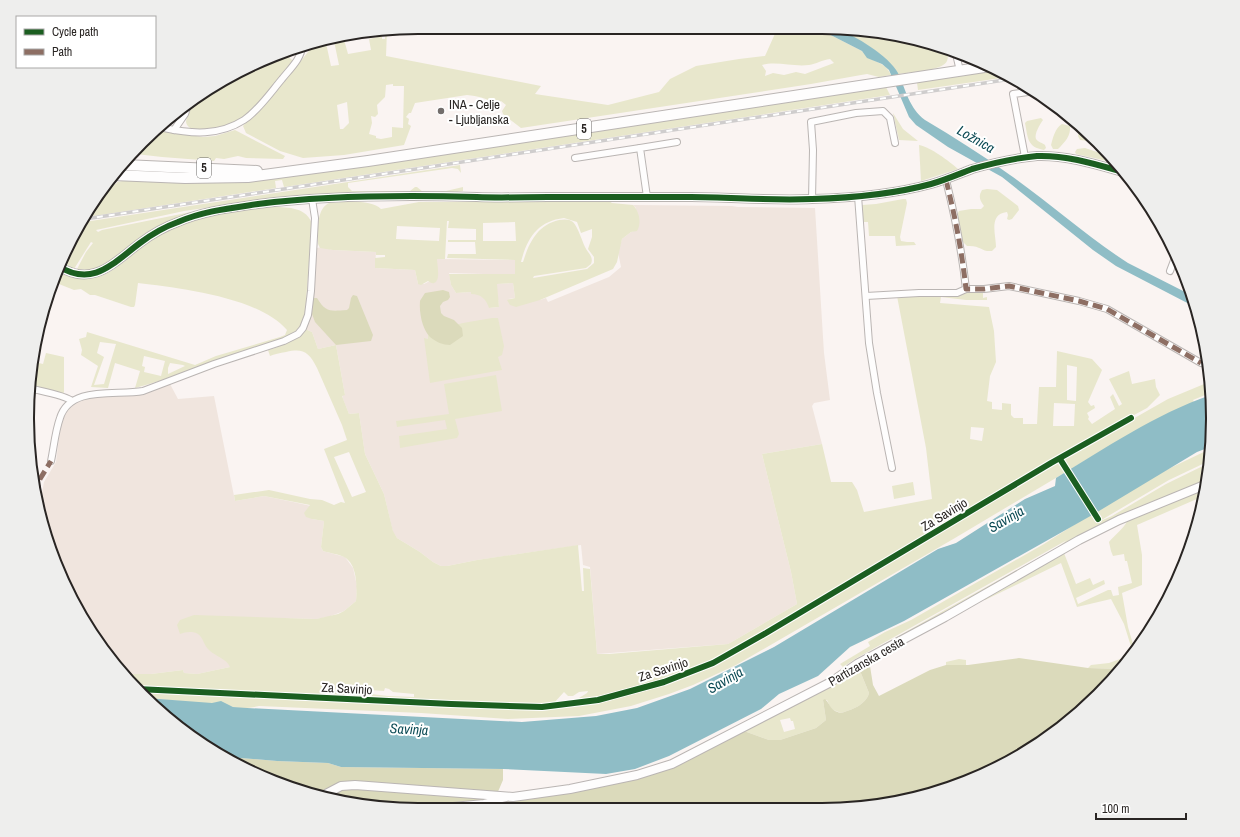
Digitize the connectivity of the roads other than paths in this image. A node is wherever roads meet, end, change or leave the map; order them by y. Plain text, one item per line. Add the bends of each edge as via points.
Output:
1 (300, 52) edge
2 (957, 59) edge
3 (979, 68) edge
4 (960, 71) junction
5 (1024, 92) edge
6 (186, 112) edge
7 (166, 128) edge
8 (174, 130) junction
9 (677, 142) dead end
10 (895, 144) dead end
11 (640, 148) junction
12 (576, 158) dead end
13 (1025, 158) junction
14 (129, 165) edge
15 (1115, 170) edge
16 (282, 173) junction
17 (120, 175) edge
18 (946, 180) junction
19 (858, 196) junction
20 (647, 197) junction
21 (312, 199) junction
22 (812, 199) junction
23 (1173, 263) edge
24 (64, 269) edge
25 (1170, 271) dead end
26 (966, 289) junction
27 (866, 296) junction
28 (1201, 363) dead end
29 (35, 390) edge
30 (72, 401) junction
31 (51, 461) dead end
32 (892, 468) dead end
33 (1200, 487) edge
34 (329, 792) edge
35 (512, 797) junction
36 (484, 803) edge

1 - 8 street via 265,100 245,119 225,129 210,132
2 - 4 street
3 - 4 main road, 5
4 - 16 main road, 5
5 - 13 street via 1013,94
6 - 8 street
7 - 8 street
9 - 11 street
10 - 22 street via 890,118 883,111 856,113 812,122
11 - 12 street
11 - 20 street
13 - 15 street via 1056,156
13 - 18 street via 967,171
14 - 16 main road, 5
16 - 17 main road, 5 via 210,179
18 - 19 street via 914,188
18 - 26 street
19 - 22 street
19 - 27 street
20 - 21 street via 451,196
20 - 22 street
21 - 24 street via 239,207 187,218 154,234 100,272 89,275
21 - 30 street via 315,218 310,303 306,322 298,334 143,391 87,395
23 - 25 street
26 - 27 street via 957,293
26 - 28 street via 1008,286 1107,309
27 - 32 street via 877,393
29 - 30 street
30 - 31 street via 60,417
33 - 35 street, Partizanska cesta via 1119,520 1079,540 824,685 672,764 637,775 570,789
34 - 35 street, Partizanska cesta via 341,786 355,784
35 - 36 street, Partizanska cesta

